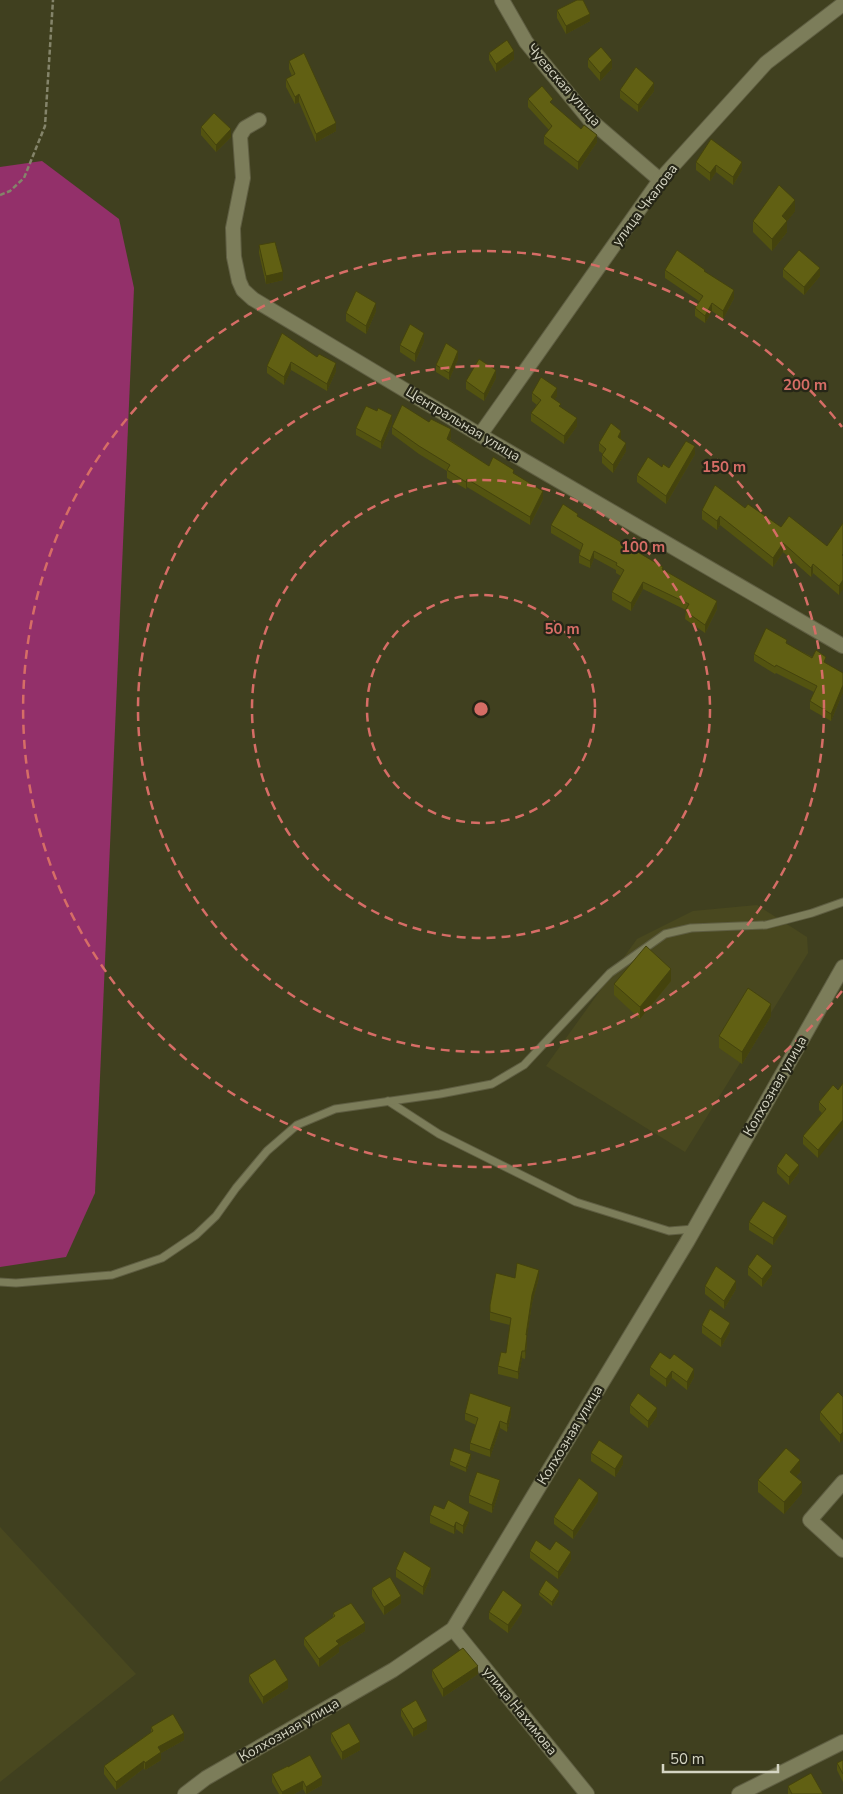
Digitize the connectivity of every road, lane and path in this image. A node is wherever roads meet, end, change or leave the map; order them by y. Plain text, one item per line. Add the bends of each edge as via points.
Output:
1 (53, 0) edge
2 (502, 0) edge
3 (843, 4) edge
4 (259, 120) dead end
5 (660, 180) junction
6 (0, 195) edge
7 (480, 435) junction
8 (843, 646) edge
9 (843, 902) edge
10 (843, 967) edge
11 (388, 1101) junction
12 (694, 1229) junction
13 (0, 1282) edge
14 (843, 1482) edge
15 (843, 1550) edge
16 (453, 1629) junction
17 (843, 1742) edge
18 (185, 1794) edge
19 (587, 1794) edge
20 (739, 1794) edge

1 - 6 path via 45,126 24,178 10,191
2 - 5 street, Чуевская улица via 526,42 589,119
3 - 5 street, улица Чкалова via 766,63
4 - 7 street, Центральная улица via 240,136 243,178 233,228 236,272 243,290
5 - 7 street, улица Чкалова
7 - 8 street, Центральная улица
9 - 11 lane via 766,925 691,928 665,934 610,973 524,1065 492,1084
10 - 12 street, Колхозная улица
11 - 12 lane via 439,1134 576,1202 669,1231
11 - 13 lane via 335,1109 298,1125 267,1151 216,1216 196,1235 162,1258 112,1275
12 - 16 street, Колхозная улица
14 - 15 street via 810,1520
16 - 18 street, Колхозная улица via 393,1670 206,1778
16 - 19 street, улица Нахимова
17 - 20 street

